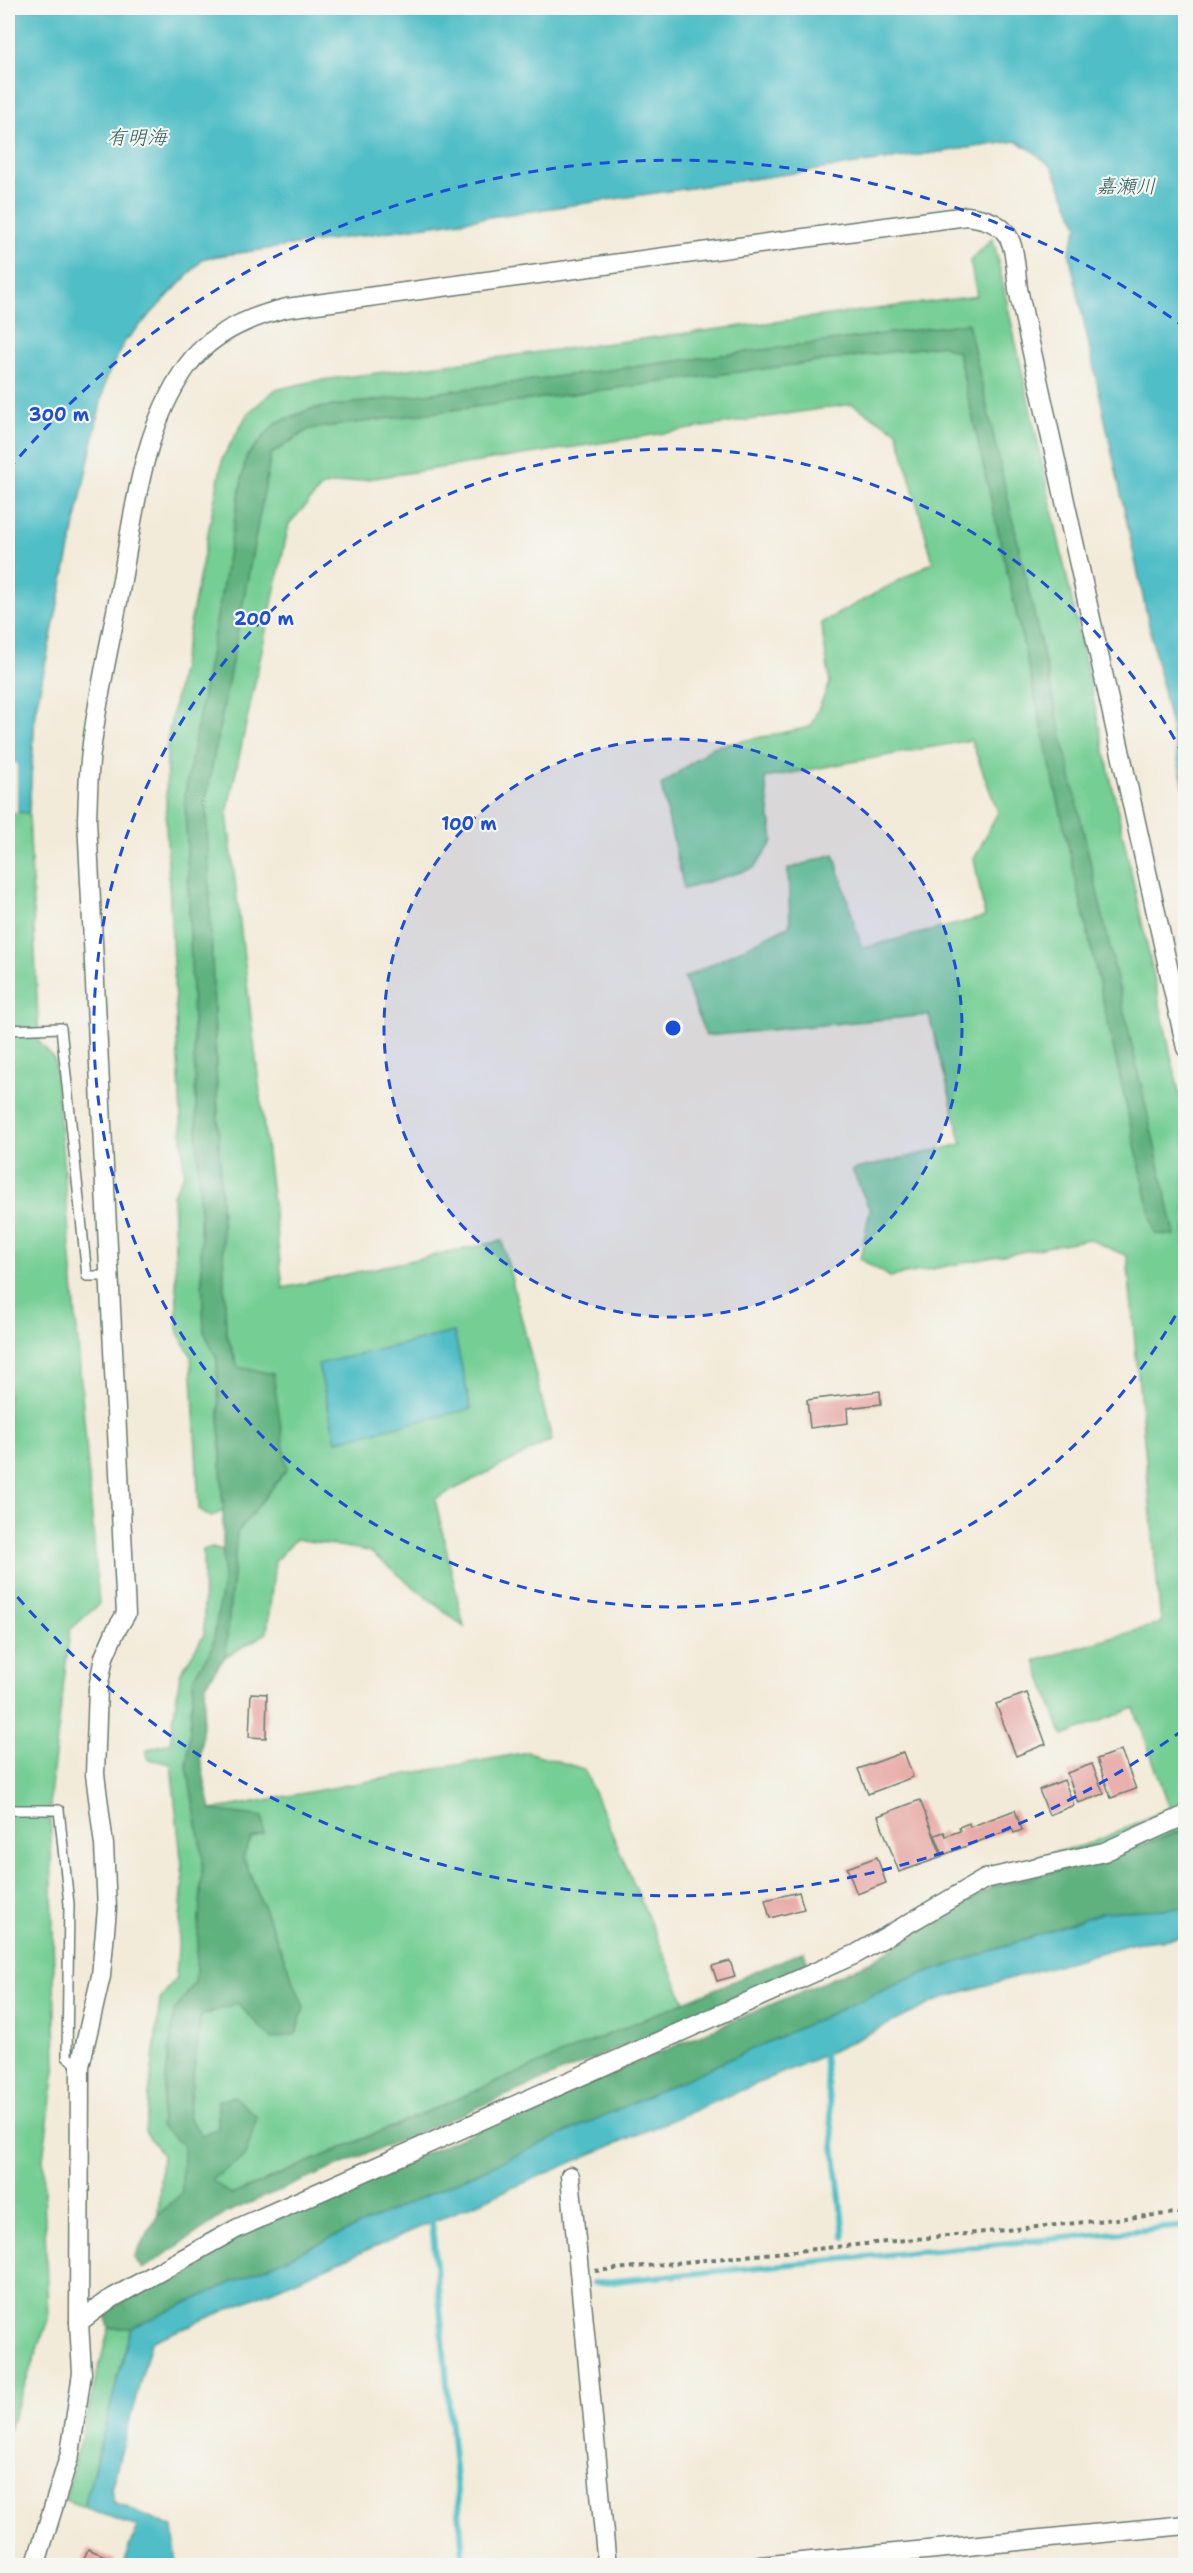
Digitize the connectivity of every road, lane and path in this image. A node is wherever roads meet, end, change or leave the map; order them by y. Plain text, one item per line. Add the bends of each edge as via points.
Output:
1 (8, 1030) edge
2 (1185, 1048) edge
3 (100, 1276) dead end
4 (8, 1810) edge
5 (1185, 1815) edge
6 (80, 2066) junction
7 (570, 2176) dead end
8 (1185, 2212) edge
9 (579, 2273) junction
10 (79, 2322) junction
11 (1185, 2525) edge
12 (35, 2565) edge
13 (607, 2565) edge
14 (760, 2565) edge

1 - 3 lane via 61,1028 87,1276
2 - 6 street via 1018,289 1013,248 1002,227 989,219 967,216 287,308 237,324 209,343 187,366 162,410 144,462 91,752 87,820 126,1614 104,1657 98,1688 95,1774 107,1909 101,1976
4 - 6 lane via 59,1810 69,1904 67,2057
5 - 10 street via 1104,1852 985,1879 856,1954 238,2228 107,2301
6 - 10 street
7 - 9 street
8 - 9 path
9 - 13 street
10 - 12 street via 82,2373 70,2454
11 - 14 street

